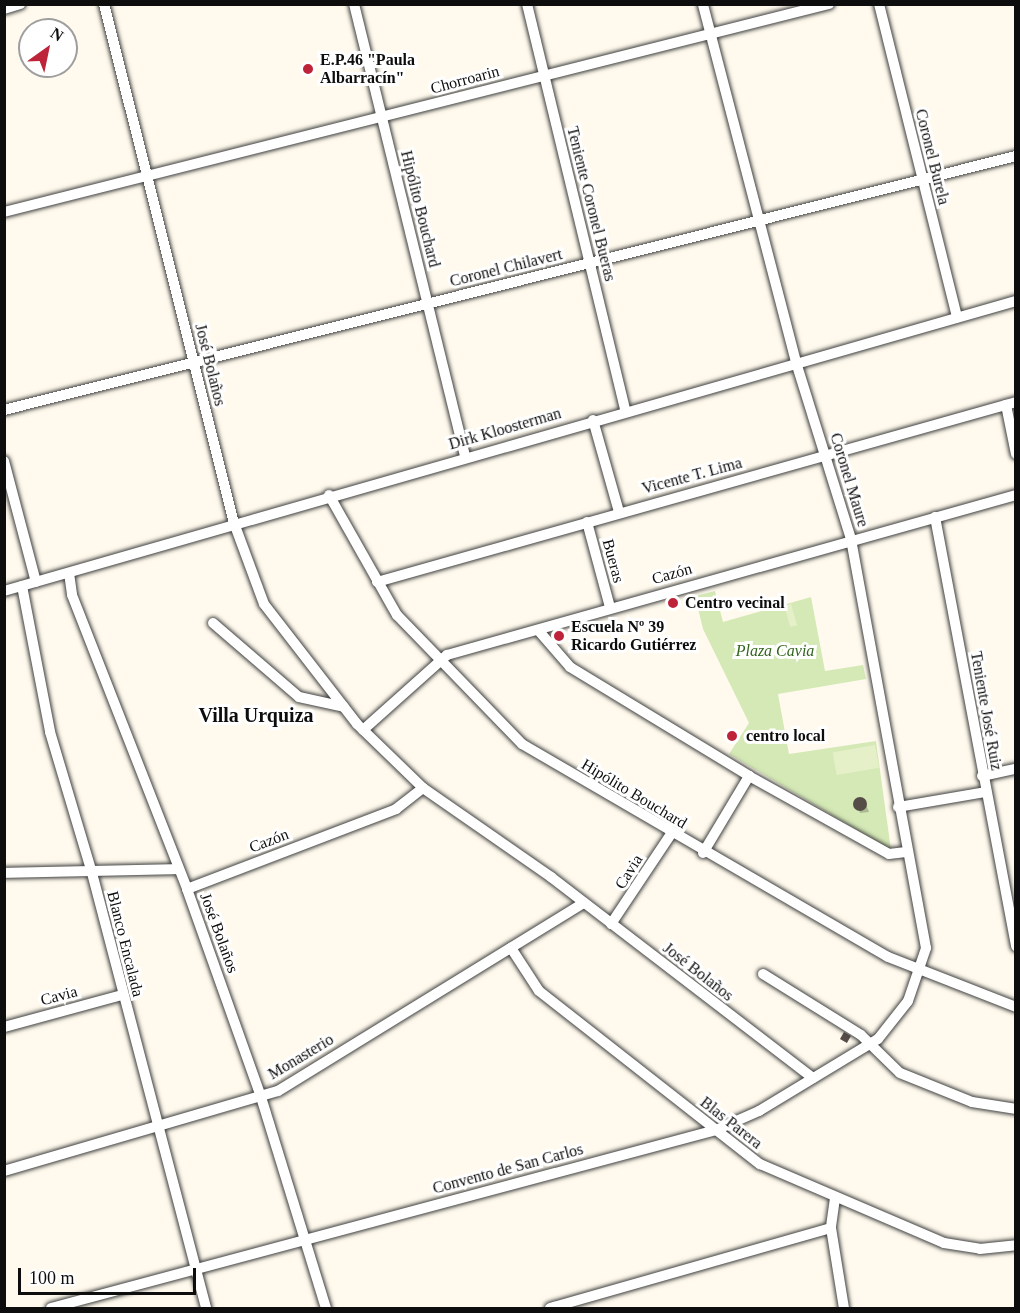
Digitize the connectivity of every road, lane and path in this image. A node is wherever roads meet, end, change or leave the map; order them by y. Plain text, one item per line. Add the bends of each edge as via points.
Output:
1 (20, 4) edge
2 (104, 4) edge
3 (354, 4) edge
4 (527, 4) edge
5 (702, 4) edge
6 (829, 4) edge
7 (879, 4) edge
8 (4, 9) edge
9 (710, 35) junction
10 (544, 74) junction
11 (382, 117) junction
12 (1016, 156) edge
13 (147, 174) junction
14 (921, 179) junction
15 (4, 212) edge
16 (758, 221) junction
17 (589, 263) junction
18 (1016, 301) edge
19 (428, 303) junction
20 (957, 317) junction
21 (194, 362) junction
22 (796, 362) junction
23 (1011, 404) edge
24 (4, 410) edge
25 (625, 410) junction
26 (593, 420) junction
27 (1016, 454) edge
28 (465, 455) junction
29 (827, 455) junction
30 (4, 461) edge
31 (329, 495) junction
32 (1016, 495) edge
33 (619, 512) junction
34 (935, 517) junction
35 (587, 522) junction
36 (234, 523) junction
37 (851, 539) junction
38 (69, 573) junction
39 (36, 582) junction
40 (377, 582) junction
41 (22, 586) junction
42 (4, 591) edge
43 (610, 607) junction
44 (213, 623) dead end
45 (538, 630) junction
46 (439, 660) junction
47 (344, 707) junction
48 (363, 730) junction
49 (1016, 769) edge
50 (749, 776) junction
51 (982, 776) junction
52 (423, 788) junction
53 (986, 792) junction
54 (898, 807) junction
55 (671, 834) junction
56 (906, 852) junction
57 (703, 853) junction
58 (178, 869) junction
59 (4, 873) edge
60 (92, 873) junction
61 (187, 889) junction
62 (585, 903) junction
63 (611, 924) junction
64 (1016, 946) edge
65 (512, 948) junction
66 (921, 971) junction
67 (763, 974) dead end
68 (122, 995) junction
69 (1016, 1007) edge
70 (4, 1027) edge
71 (868, 1044) junction
72 (813, 1078) junction
73 (261, 1097) junction
74 (1016, 1109) edge
75 (159, 1128) junction
76 (716, 1130) junction
77 (4, 1171) edge
78 (835, 1198) junction
79 (831, 1228) junction
80 (305, 1239) junction
81 (1016, 1245) edge
82 (195, 1269) junction
83 (51, 1308) edge
84 (206, 1308) edge
85 (326, 1308) edge
86 (550, 1308) edge
87 (844, 1308) edge

1 - 8 street
2 - 13 street, José Bolaños
3 - 11 street, Hipólito Bouchard
4 - 10 street, Teniente Coronel Bueras
5 - 9 street, Coronel Maure
6 - 9 street, Chorroarin
7 - 14 street, Coronel Burela
9 - 10 street, Chorroarin
9 - 16 street, Coronel Maure
10 - 11 street, Chorroarin
10 - 17 street, Teniente Coronel Bueras
11 - 13 street, Chorroarin
11 - 19 street, Hipólito Bouchard
12 - 14 street, Coronel Chilavert
13 - 15 street, Chorroarin
13 - 21 street, José Bolaños
14 - 16 street, Coronel Chilavert
14 - 20 street, Coronel Burela
16 - 17 street, Coronel Chilavert
16 - 22 street, Coronel Maure
17 - 19 street, Coronel Chilavert
17 - 25 street, Teniente Coronel Bueras
18 - 20 street, Dirk Kloosterman
19 - 21 street, Coronel Chilavert
19 - 28 street, Hipólito Bouchard
20 - 22 street, Dirk Kloosterman
21 - 24 street, Coronel Chilavert
21 - 36 street, José Bolaños
22 - 25 street, Dirk Kloosterman
22 - 29 street, Coronel Maure
23 - 27 street
23 - 29 street, Vicente T. Lima
25 - 26 street, Dirk Kloosterman
26 - 28 street, Dirk Kloosterman
26 - 33 street
28 - 31 street, Dirk Kloosterman
29 - 33 street, Vicente T. Lima
29 - 37 street, Coronel Maure
30 - 39 street
31 - 36 street, Dirk Kloosterman
31 - 40 street, Hipólito Bouchard
32 - 34 street, Cazón
33 - 35 street, Vicente T. Lima
34 - 37 street, Cazón
34 - 51 street, Teniente José Ruiz
35 - 40 street, Vicente T. Lima
35 - 43 street, Bueras
36 - 38 street, Dirk Kloosterman
36 - 47 street, José Bolaños via 264,603
37 - 43 street, Cazón
37 - 54 street, Coronel Maure
38 - 39 street, Dirk Kloosterman
38 - 58 street, José Bolaños via 72,595
39 - 41 street, Dirk Kloosterman
40 - 46 street, Hipólito Bouchard via 397,615
41 - 42 street, Dirk Kloosterman
41 - 60 street, Blanco Encalada via 50,732
43 - 45 street, Cazón
44 - 47 street via 299,697
45 - 46 street, Cazón
45 - 50 street via 570,667
46 - 48 street, Cazón
46 - 55 street, Hipólito Bouchard via 522,744
47 - 48 street, José Bolaños
48 - 52 street, José Bolaños
49 - 51 street
50 - 56 street via 889,854
50 - 57 street
51 - 53 street, Teniente José Ruiz
52 - 61 street, Cazón via 396,809
52 - 62 street, José Bolaños
53 - 54 street
53 - 64 street, Teniente José Ruiz
54 - 56 street, Coronel Maure
55 - 57 street, Hipólito Bouchard
55 - 63 street, Cavia
56 - 66 street, Coronel Maure via 926,948
57 - 66 street, Hipólito Bouchard
58 - 60 street
58 - 61 street, José Bolaños
59 - 60 street
60 - 68 street, Blanco Encalada
61 - 73 street, José Bolaños
62 - 63 street, José Bolaños
62 - 65 street, Monasterio
63 - 72 street, José Bolaños
65 - 73 street, Monasterio
65 - 76 street, Blas Parera via 539,992
66 - 69 street, Hipólito Bouchard
66 - 71 street, Convento de San Carlos via 899,1013
67 - 71 street
68 - 70 street, Cavia
68 - 75 street, Blanco Encalada
71 - 72 street, Convento de San Carlos
71 - 74 street via 886,1064 909,1077 972,1102
72 - 76 street, Convento de San Carlos
73 - 75 street, Monasterio
73 - 80 street, José Bolaños
75 - 77 street, Monasterio
75 - 82 street, Blanco Encalada
76 - 78 street, Blas Parera via 760,1164
76 - 80 street, Convento de San Carlos
78 - 79 street
78 - 81 street, Blas Parera via 944,1243 980,1249
79 - 86 street
79 - 87 street
80 - 82 street, Convento de San Carlos
80 - 85 street, José Bolaños
82 - 83 street, Convento de San Carlos
82 - 84 street, Blanco Encalada

